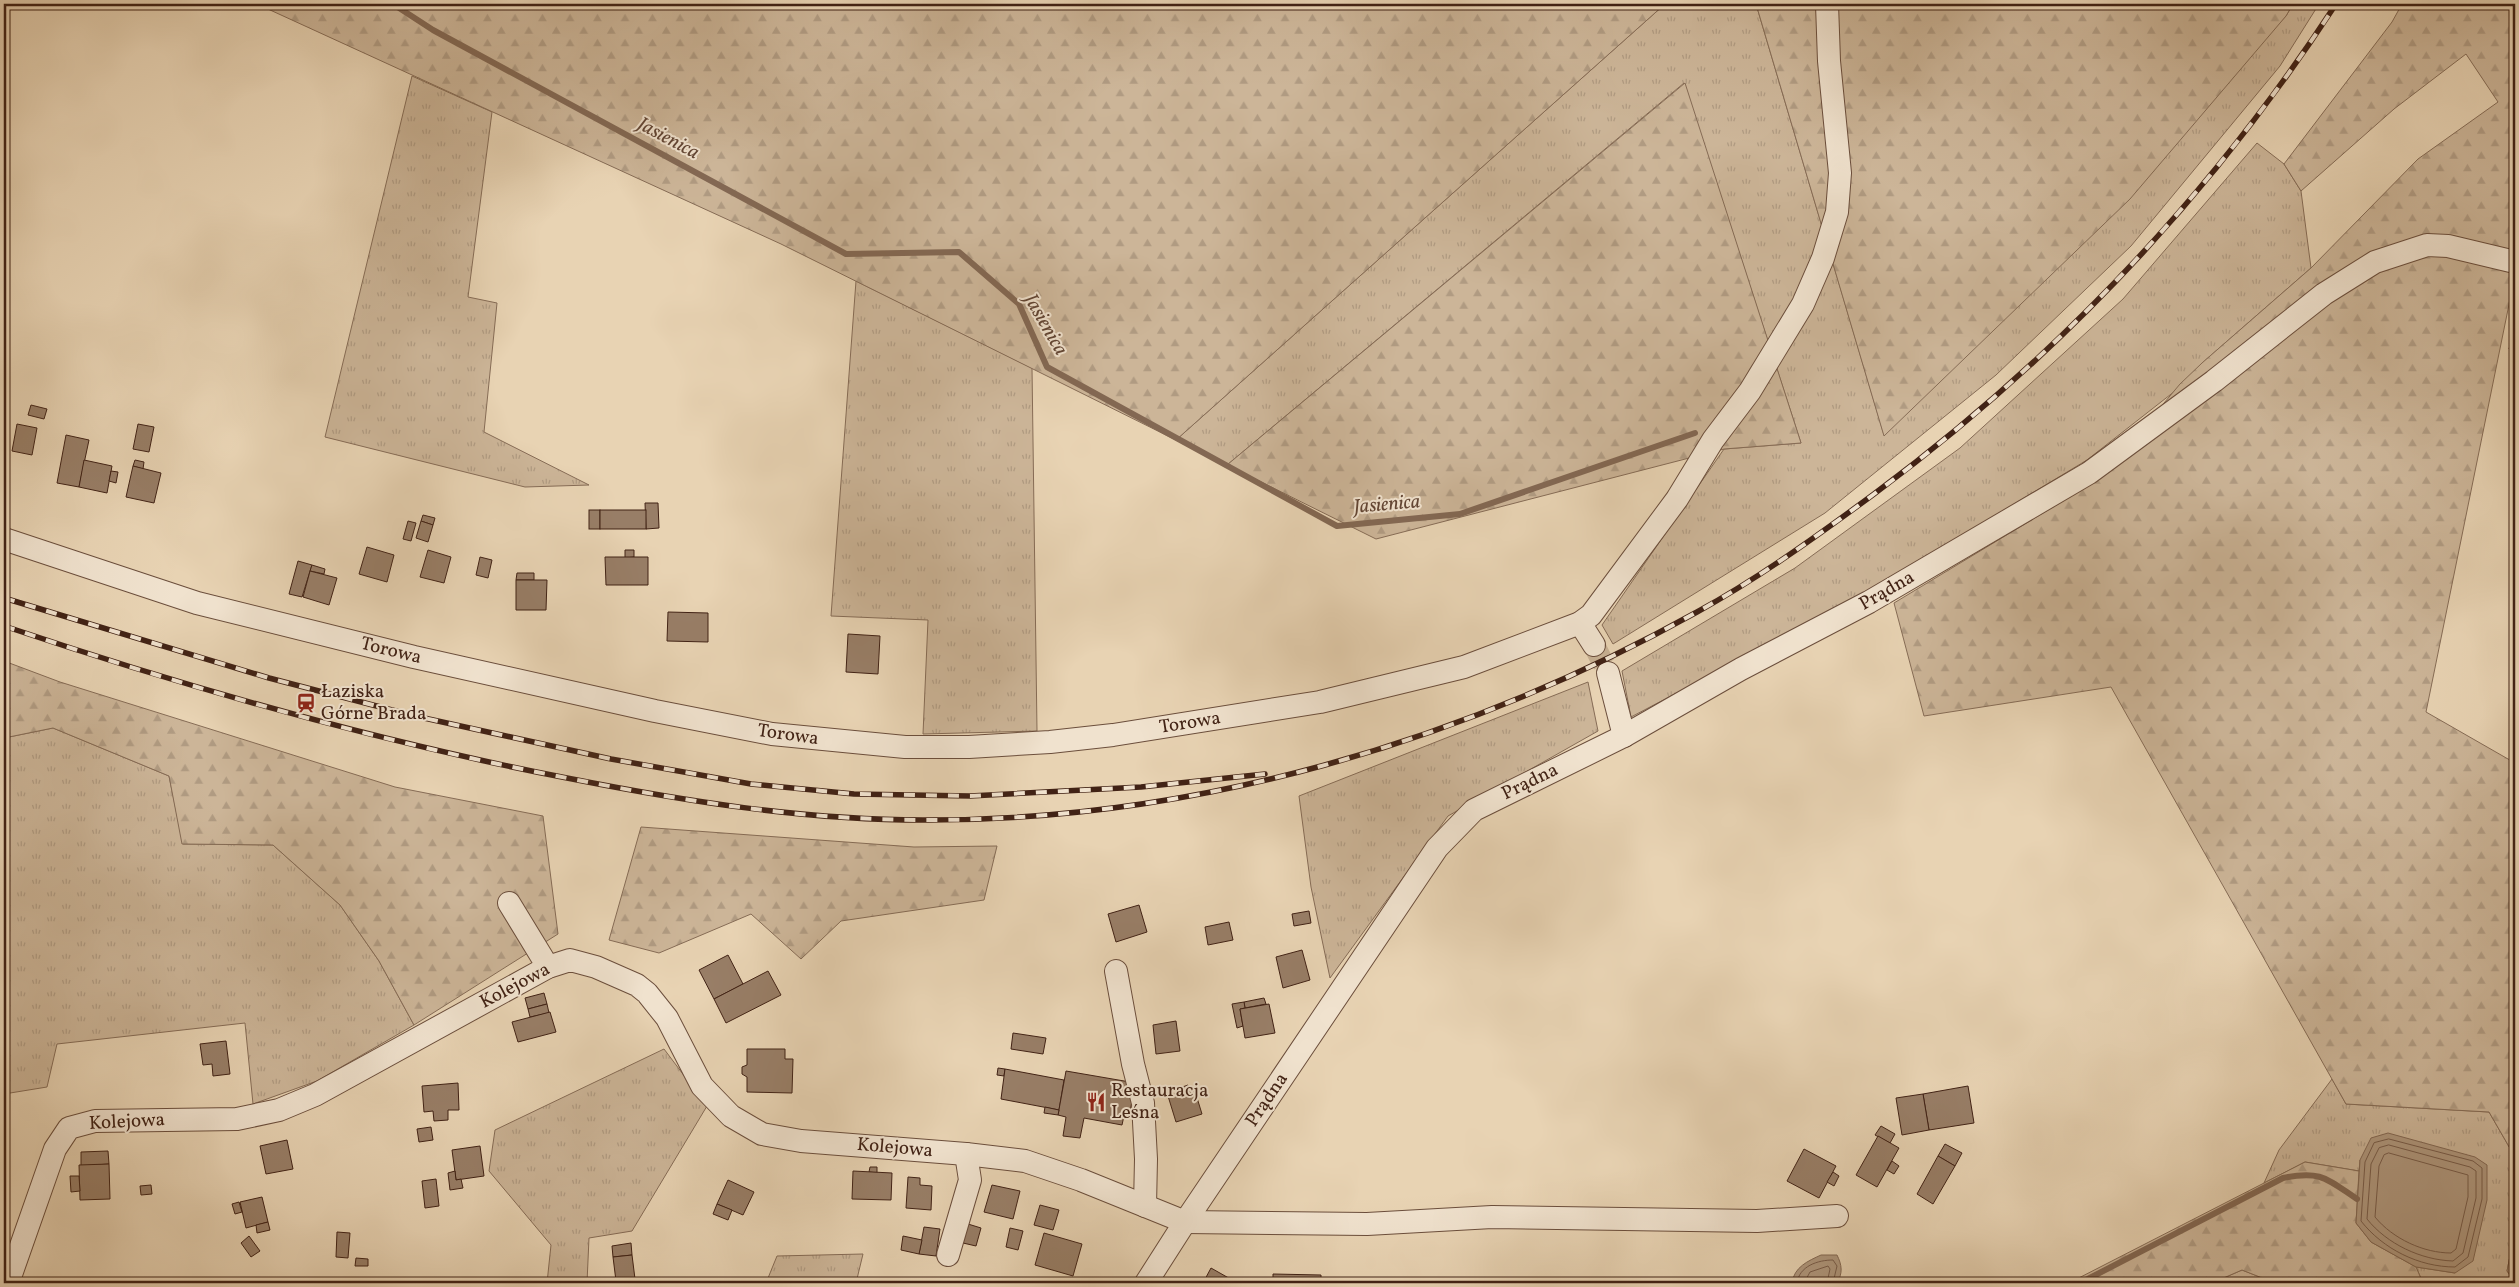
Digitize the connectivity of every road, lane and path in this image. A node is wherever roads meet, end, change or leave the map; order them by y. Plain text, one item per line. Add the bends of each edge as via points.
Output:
1 (1827, 4) edge
2 (2515, 262) edge
3 (4, 539) edge
4 (1580, 623) junction
5 (1594, 645) tunnel mouth
6 (1608, 674) tunnel mouth
7 (1624, 736) junction
8 (509, 903) dead end
9 (548, 967) junction
10 (1116, 971) dead end
11 (966, 1154) junction
12 (1145, 1206) junction
13 (1837, 1216) dead end
14 (1185, 1222) junction
15 (948, 1255) dead end
16 (8, 1283) edge
17 (1146, 1283) edge

1 - 4 street via 1840,173 1837,212 1823,258 1803,304 1750,391 1712,440 1677,500 1590,615
2 - 7 street, Prądna via 2448,246 2427,245 2374,262 2324,294 2214,382 2089,473 1869,602
3 - 4 street, Torowa via 197,603 414,657 772,734 905,747 1050,742 1320,702 1464,667
4 - 5 street
6 - 7 street
7 - 14 street, Prądna via 1474,810 1437,848
8 - 9 street
9 - 11 street, Kolejowa via 565,961 575,962 620,976 642,989 666,1018 702,1086 731,1116 762,1134 801,1141
9 - 16 street, Kolejowa via 316,1095 279,1110 237,1119 95,1121 69,1128 55,1149
10 - 12 street via 1143,1102
11 - 12 street, Kolejowa via 1025,1161
11 - 15 street via 970,1180
12 - 14 street, Kolejowa
13 - 14 street via 1757,1221 1492,1217 1367,1224
14 - 17 street, Prądna

